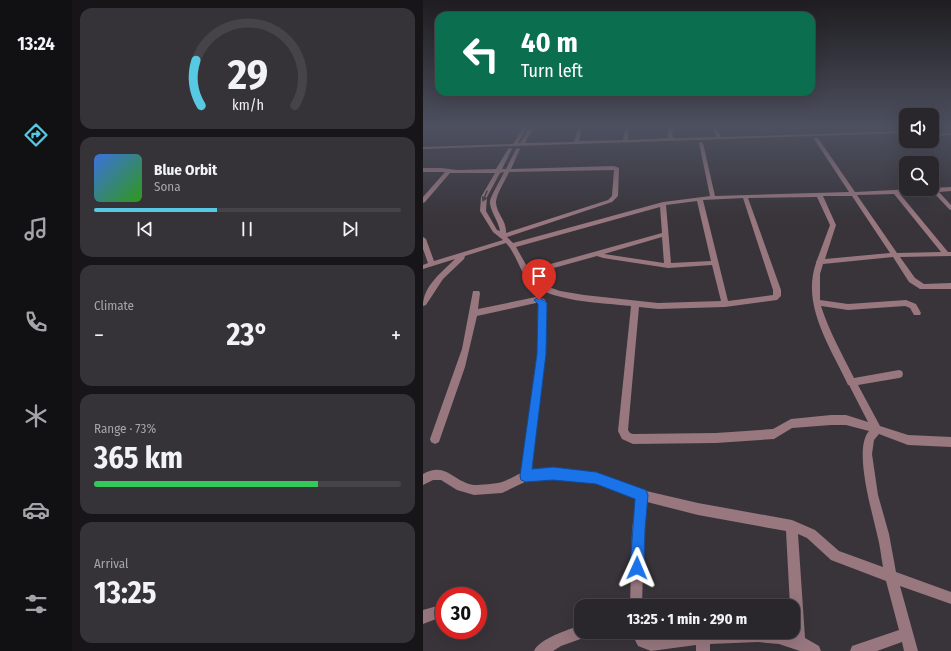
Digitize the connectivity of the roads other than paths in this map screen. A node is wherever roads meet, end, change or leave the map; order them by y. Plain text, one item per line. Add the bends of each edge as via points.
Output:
1 (503, 158) edge
2 (512, 158) edge
3 (704, 158) edge
4 (829, 158) edge
5 (423, 170) edge
6 (449, 171) junction
7 (507, 171) junction
8 (498, 172) junction
9 (951, 189) edge
10 (939, 190) edge
11 (896, 193) junction
12 (899, 193) edge
13 (939, 194) edge
14 (819, 195) junction
15 (854, 195) junction
16 (745, 196) junction
17 (713, 198) junction
18 (700, 199) junction
19 (423, 201) edge
20 (663, 204) junction
21 (951, 208) edge
22 (666, 234) junction
23 (423, 239) edge
24 (506, 239) junction
25 (597, 253) junction
26 (466, 254) junction
27 (948, 254) edge
28 (895, 256) junction
29 (819, 262) junction
30 (715, 263) junction
31 (432, 265) junction
32 (668, 266) junction
33 (423, 267) edge
34 (528, 273) junction
35 (951, 286) edge
36 (476, 293) dead end
37 (816, 302) junction
38 (423, 303) edge
39 (725, 304) junction
40 (635, 305) junction
41 (917, 312) dead end
42 (475, 313) junction
43 (899, 374) dead end
44 (851, 382) junction
45 (877, 429) junction
46 (435, 439) dead end
47 (951, 442) edge
48 (526, 476) junction
49 (423, 480) edge
50 (642, 495) junction
51 (792, 526) junction
52 (891, 576) junction
53 (951, 598) edge
54 (636, 599) edge
55 (435, 613) edge
56 (423, 618) edge
57 (906, 634) junction
58 (574, 635) edge
59 (642, 639) edge
60 (798, 642) junction
61 (703, 644) edge
62 (541, 651) edge
63 (814, 651) edge
64 (857, 651) edge
65 (911, 651) edge

1 - 8 street
2 - 7 street
3 - 17 street
4 - 15 street
5 - 6 street
6 - 8 street
6 - 19 street
7 - 8 street
7 - 24 street via 493,201
7 - 24 street via 617,169 615,196 610,201
8 -> 24 street via 484,197 483,207 485,216 495,231
9 - 10 street
11 - 12 street
11 - 15 street
11 - 27 street
13 - 21 street
14 - 15 street
14 - 16 street
14 - 29 street via 833,225
15 - 28 street
16 - 17 street
16 - 39 street via 778,293 771,299
17 - 18 street
18 - 20 street
18 - 30 street
20 - 22 street
20 - 24 street
22 - 25 street
22 - 32 street
23 - 31 street
24 - 26 street
24 - 34 street
25 - 32 street
25 - 34 street
26 - 31 street
26 - 38 street via 440,277
27 - 28 street
28 - 29 street
28 - 35 street via 919,286
29 - 37 street via 816,274
30 - 32 street
30 - 39 street
31 - 33 street
34 - 40 street via 536,284 550,291
36 - 42 street
37 - 41 street via 848,307 906,303 913,306
37 - 44 street via 830,340
39 - 40 street
40 - 45 street via 623,431 626,436 633,439 716,438 774,434 791,424 831,420 846,420
42 - 46 street via 464,358
42 - 48 street via 536,300 543,303 541,354
43 - 44 street
44 - 45 street
45 - 47 street via 908,440
45 - 52 street via 869,438 867,454 873,495
48 - 49 street via 502,488 474,490 442,475 432,475
48 - 50 street via 553,474 596,478
50 - 51 street
50 - 54 street via 638,530
51 - 52 street via 811,534 835,556
51 - 60 street
52 - 53 street
52 - 57 street
55 - 56 street
57 - 64 street
57 - 65 street
58 - 62 street
59 - 61 street via 651,644
60 - 61 street via 753,636
60 - 63 street

